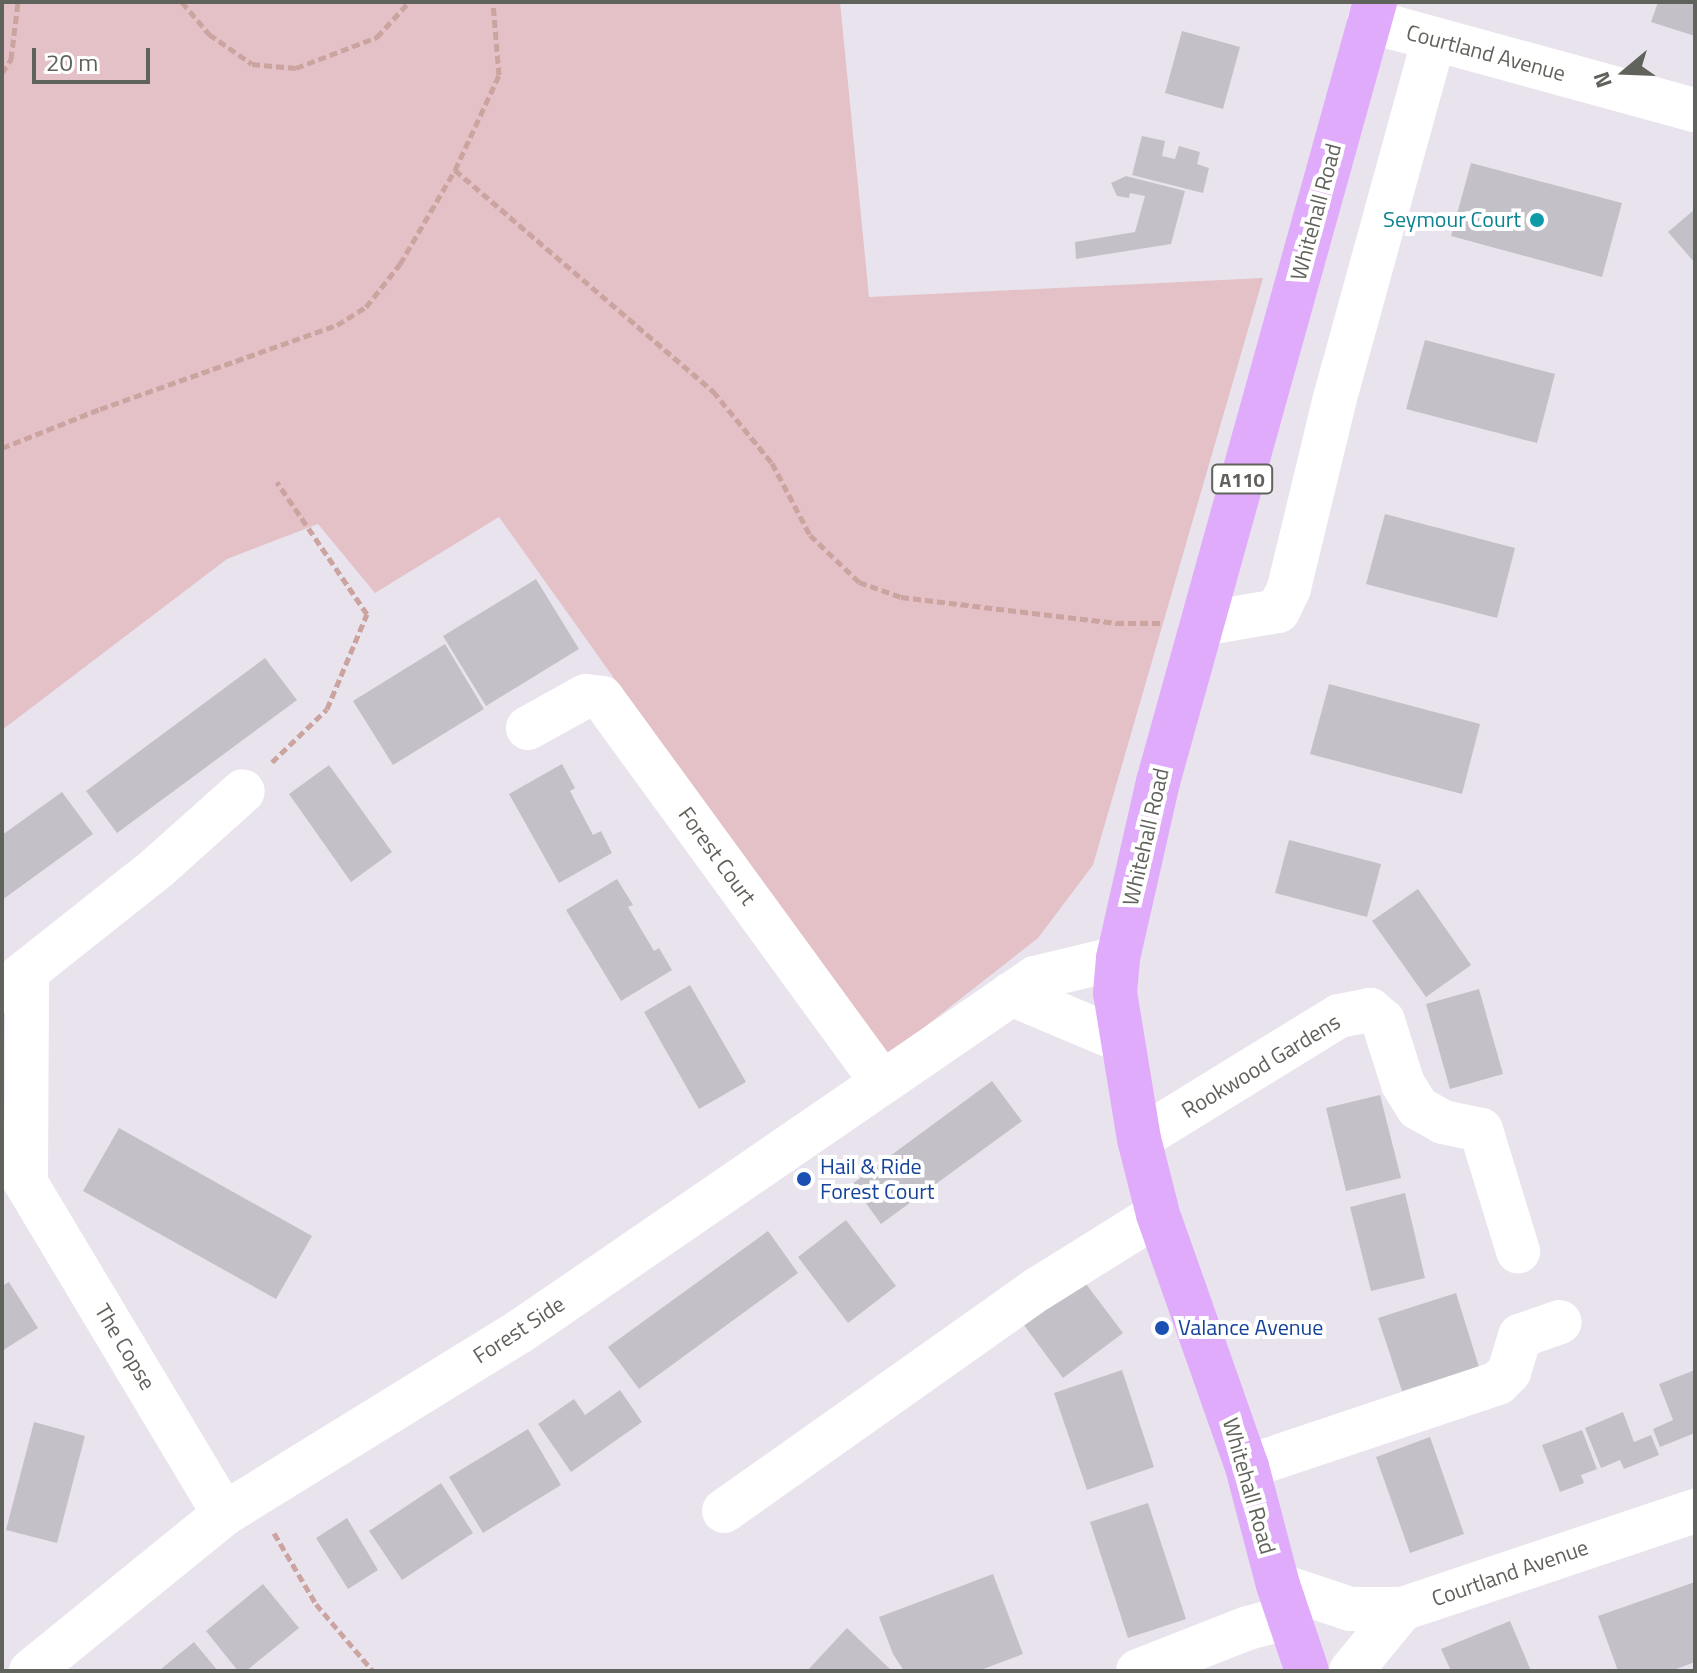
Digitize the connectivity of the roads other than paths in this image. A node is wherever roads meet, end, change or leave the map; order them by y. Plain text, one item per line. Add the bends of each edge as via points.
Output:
1 (1372, 12) edge
2 (1434, 39) junction
3 (1695, 110) edge
4 (1202, 624) junction
5 (528, 728) dead end
6 (243, 791) road end
7 (1118, 958) junction
8 (15, 982) edge
9 (1011, 994) junction
10 (1122, 1041) junction
11 (882, 1082) junction
12 (1139, 1139) junction
13 (2, 1143) edge
14 (26, 1181) junction
15 (1158, 1214) junction
16 (1518, 1251) dead end
17 (1560, 1322) dead end
18 (1247, 1467) junction
19 (724, 1511) dead end
20 (1695, 1511) edge
21 (224, 1514) junction
22 (1283, 1601) junction
23 (1402, 1609) junction
24 (31, 1671) edge
25 (1138, 1671) edge
26 (1307, 1671) edge
27 (1351, 1671) edge

1 - 2 street, Courtland Avenue
1 - 4 main road, Whitehall Road / A110
2 - 3 street, Courtland Avenue
2 - 4 street via 1335,398 1289,588 1278,611
4 - 7 main road, Whitehall Road / A110 via 1158,782
5 - 11 street, Forest Court via 586,696 602,698
6 - 8 street
7 - 9 street, Forest Side via 1035,978
7 - 10 main road, Whitehall Road / A110 via 1115,993
8 - 14 street
9 - 10 street
9 - 11 street, Forest Side
10 - 12 main road, Whitehall Road / A110
11 - 21 street, Forest Side via 519,1332
12 - 15 main road, Whitehall Road / A110
12 - 16 street, Rookwood Gardens via 1339,1016 1370,1010 1383,1021 1403,1084 1418,1108 1443,1122 1481,1130
13 - 14 street, The Copse
14 - 21 street, The Copse
15 - 18 main road, Whitehall Road / A110
15 - 19 street via 1038,1289
17 - 18 street via 1520,1336 1509,1372 1498,1383
18 - 22 main road, Whitehall Road / A110
20 - 23 street, Courtland Avenue
21 - 24 street, Forest Side
22 - 23 street
22 - 25 street via 1248,1628
22 - 26 main road, Whitehall Road / A110
23 - 27 street, Courtland Avenue

